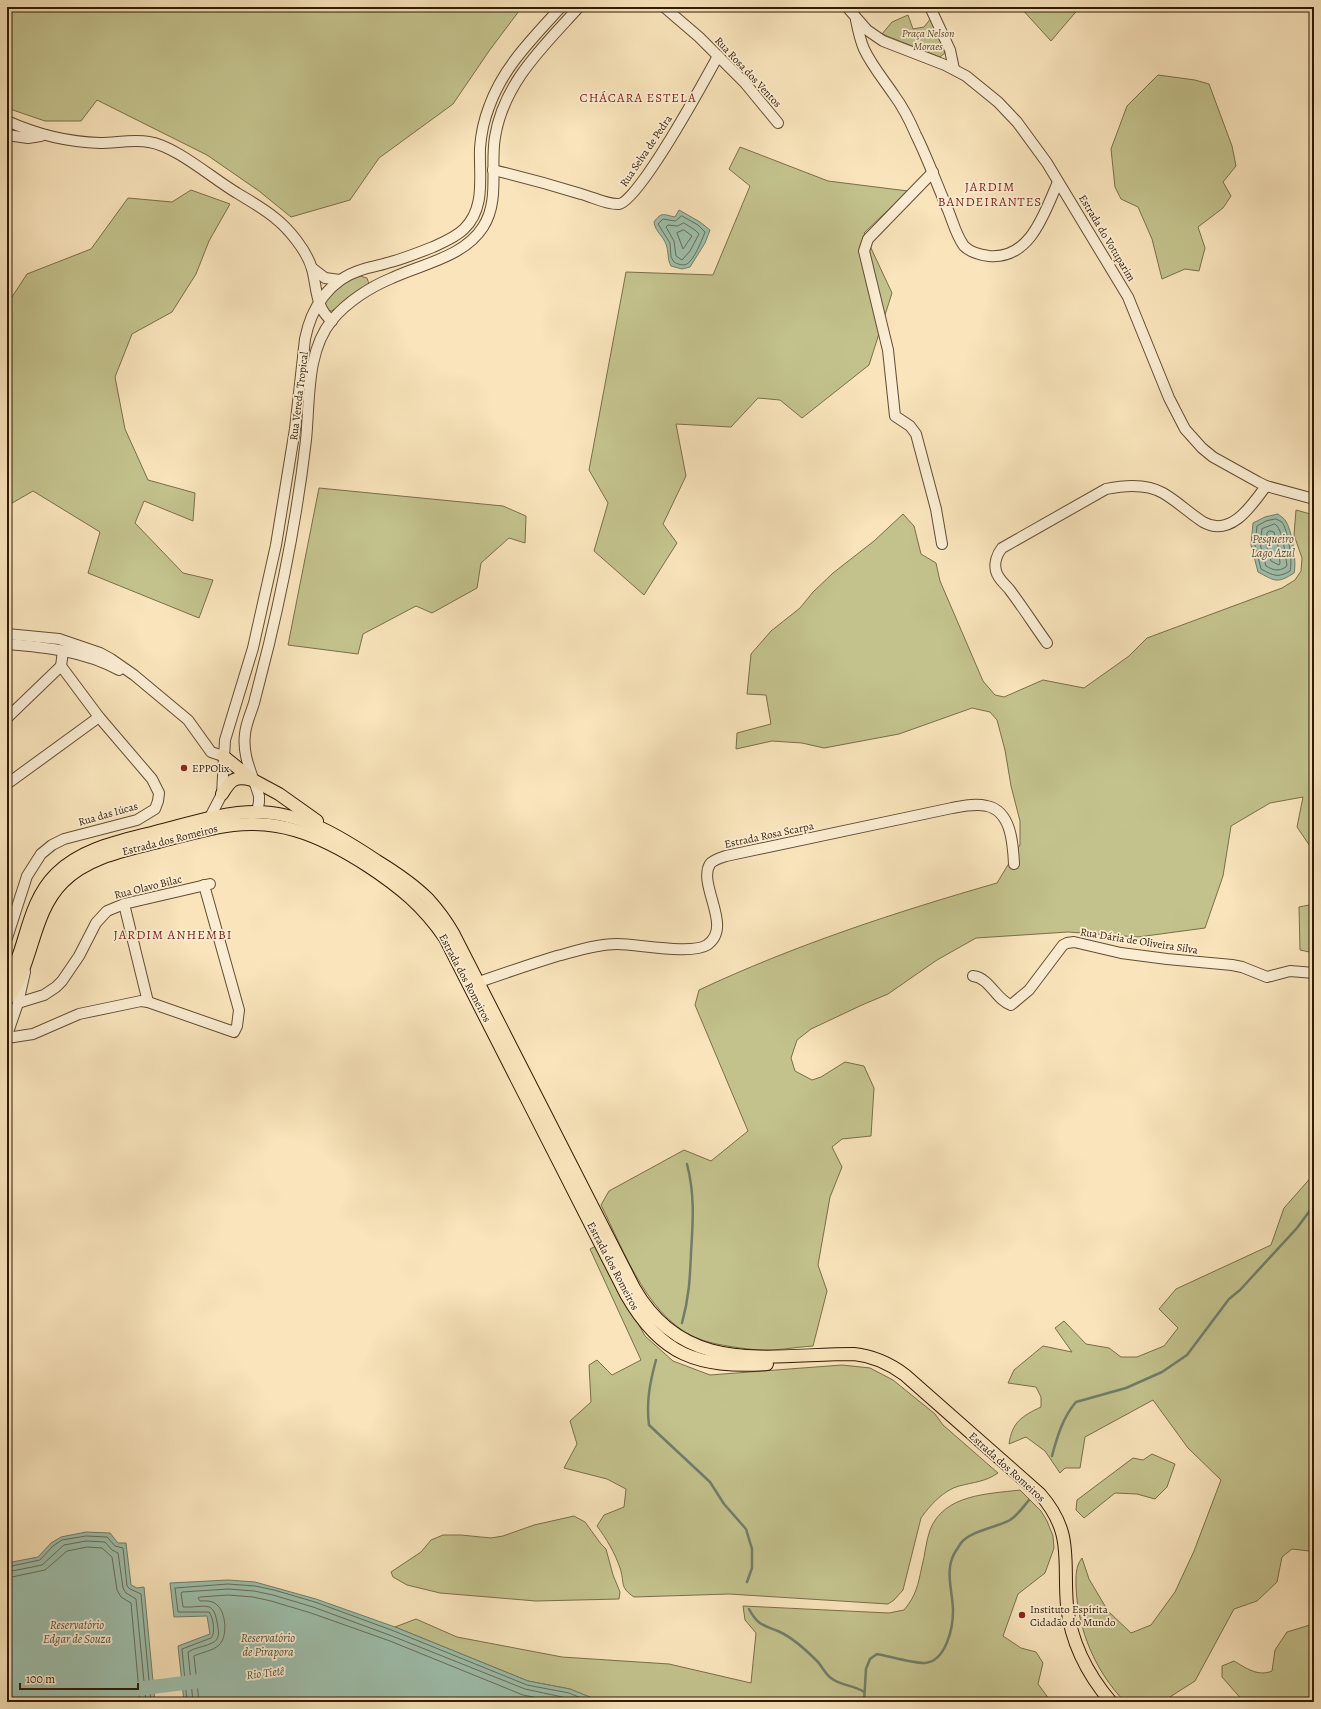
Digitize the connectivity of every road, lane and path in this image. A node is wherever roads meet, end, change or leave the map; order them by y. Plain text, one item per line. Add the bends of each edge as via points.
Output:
1 (561, 7) edge
2 (579, 7) edge
3 (664, 7) edge
4 (847, 7) edge
5 (930, 7) edge
6 (855, 16) junction
7 (718, 56) junction
8 (954, 69) junction
9 (7, 121) edge
10 (778, 123) dead end
11 (7, 135) edge
12 (42, 136) junction
13 (493, 170) junction
14 (933, 172) junction
15 (1058, 182) junction
16 (1066, 193) junction
17 (1048, 204) junction
18 (312, 268) junction
19 (369, 268) junction
20 (340, 280) junction
21 (374, 286) junction
22 (319, 302) junction
23 (332, 321) junction
24 (1266, 486) junction
25 (1314, 499) edge
26 (942, 544) dead end
27 (7, 634) edge
28 (30, 641) junction
29 (1046, 643) dead end
30 (7, 644) edge
31 (63, 651) junction
32 (61, 666) junction
33 (139, 680) junction
34 (7, 718) edge
35 (99, 718) junction
36 (223, 756) junction
37 (253, 780) junction
38 (7, 784) edge
39 (222, 794) junction
40 (257, 812) junction
41 (213, 823) junction
42 (334, 834) junction
43 (1014, 864) dead end
44 (124, 904) junction
45 (7, 938) edge
46 (1314, 973) edge
47 (973, 976) dead end
48 (479, 982) junction
49 (7, 983) edge
50 (12, 1002) edge
51 (148, 1002) junction
52 (7, 1036) edge
53 (828, 1354) junction
54 (1111, 1702) edge

1 - 19 street, Rua Vereda Tropical via 514,60 493,96 482,134 479,202 471,221 458,234 436,245
2 - 13 street, Rua Vereda Tropical via 525,68 511,90 496,130
3 - 7 street, Rua Rosa dos Ventos
4 - 6 street, Estrada do Votuparim
5 - 8 street via 950,50
6 - 8 street, Estrada do Votuparim via 867,30 883,42
6 - 14 street via 867,55 902,108
7 - 10 street, Rua Rosa dos Ventos via 745,83
7 - 13 street, Rua Selva de Pedra via 678,127 636,190 623,203 604,202 540,181
8 - 15 street, Estrada do Votuparim via 971,79 1007,111 1040,152
9 - 12 street
11 - 12 street via 28,138
12 - 18 street via 88,142 137,140 163,146 276,218 293,235
13 - 21 street, Rua Vereda Tropical via 490,213 472,240 446,256
14 - 17 street via 956,234 965,247 983,255 997,256 1020,248 1030,237
14 - 26 street via 868,239 864,251 888,350 895,416 910,426 916,434 936,509
15 - 16 street, Estrada do Votuparim
15 - 17 street
16 - 17 street
16 - 24 street, Estrada do Votuparim via 1128,297 1169,398 1186,430 1213,457
18 - 20 street via 325,278
18 - 22 street
19 - 20 street, Rua Vereda Tropical via 354,272
19 - 21 street via 375,276
20 - 22 street, Rua Vereda Tropical via 327,290
21 - 23 street, Rua Vereda Tropical via 343,308
22 - 23 street via 324,313
22 - 36 street, Rua Vereda Tropical via 306,331 292,451 274,556 253,648 225,740
23 - 37 street, Rua Vereda Tropical via 320,338 314,354 305,450 292,533 266,656 245,732 246,760
24 - 25 street, Estrada do Votuparim
24 - 29 street via 1242,516 1234,522 1217,526 1203,522 1163,493 1152,489 1124,485 1106,489 1002,548 996,562 1000,580
27 - 28 street
28 - 30 street
28 - 31 street
28 - 33 street via 60,640 100,653 123,666
31 - 32 street
31 - 33 street via 100,662
32 - 34 street
32 - 35 street, Rua das Iúcas
33 - 36 street via 188,720 211,752
35 - 38 street
35 - 45 street, Rua das Iúcas via 152,779 159,793 155,809 137,820 52,844 41,854 27,876
36 - 37 main road
36 - 39 street, Rua Vereda Tropical
37 - 39 main road via 246,778 230,781
37 - 40 street, Rua Vereda Tropical via 260,802
37 - 42 main road via 279,794
39 - 41 street
40 - 41 main road, Estrada dos Romeiros via 229,814
40 - 42 main road, Estrada dos Romeiros via 292,818
41 - 49 main road, Estrada dos Romeiros via 107,846 84,854 65,866 49,882 37,900 18,959
41 - 50 main road, Estrada dos Romeiros via 110,855 71,874 57,888 46,905
41 - 53 main road, Estrada dos Romeiros via 269,825 296,830 321,839 387,879 427,913 451,948 626,1294 641,1318 660,1339 690,1357 729,1365 781,1363
42 - 48 main road, Estrada dos Romeiros via 393,871 427,899 453,933
43 - 48 street, Estrada Rosa Scarpa via 1014,849 1003,815 988,806 979,805 949,808 732,855 716,860 708,868 709,888 718,926 713,939 703,946 687,949 615,944 601,946 566,954
44 - 50 street, Rua Olavo Bilac via 114,907 96,923 79,956 56,988 44,995
44 - 51 street
44 - 51 street, Rua Olavo Bilac via 207,885 239,1010 236,1030 231,1032
46 - 47 street, Rua Dária de Oliveira Silva via 1290,972 1267,977 1232,966 1167,960 1074,942 1063,945 1029,990 1011,1005 981,978
48 - 53 main road, Estrada dos Romeiros via 648,1311 680,1338 718,1353 749,1356
50 - 52 street
51 - 52 street via 132,1002 79,1014 33,1034
53 - 54 main road, Estrada dos Romeiros via 868,1356 894,1367 1048,1504 1064,1535 1067,1606 1074,1639 1092,1676

